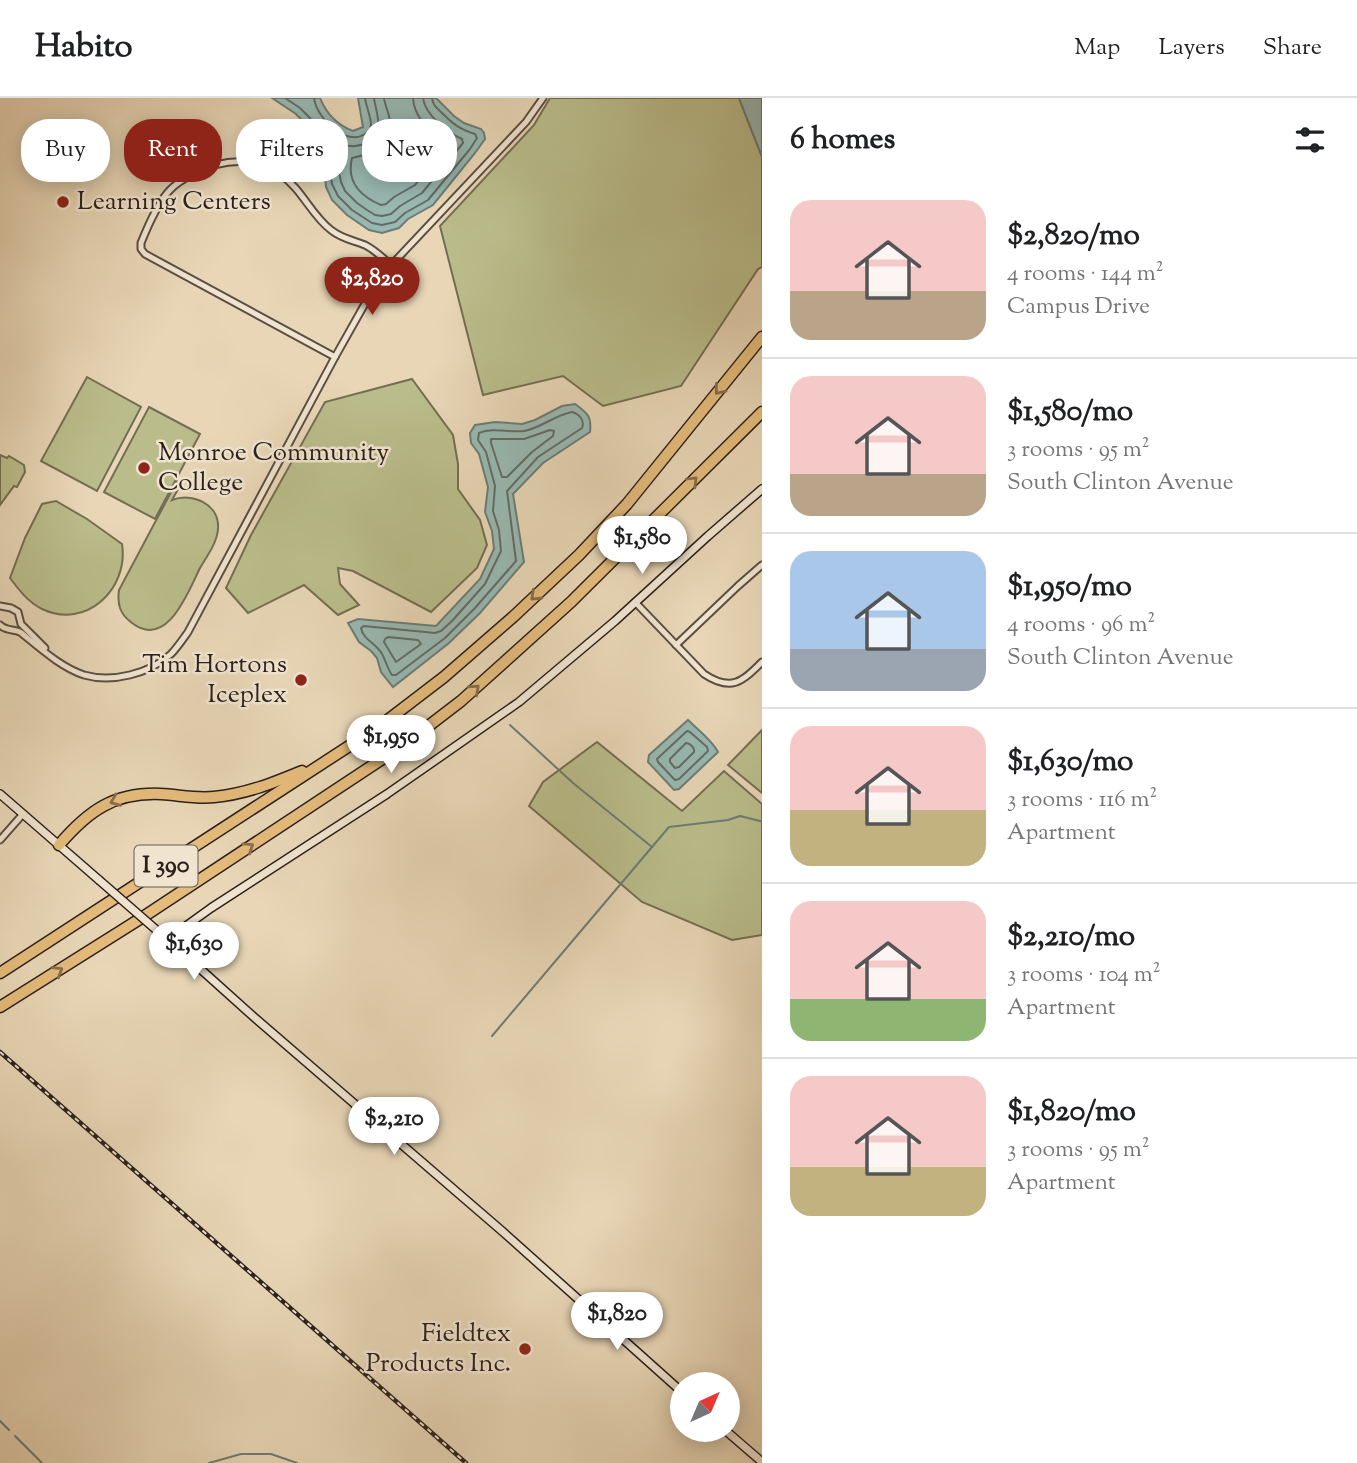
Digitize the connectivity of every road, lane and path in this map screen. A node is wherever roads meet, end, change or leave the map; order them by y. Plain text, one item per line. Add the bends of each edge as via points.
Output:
1 (542, 98) edge
2 (391, 265) junction
3 (762, 337) edge
4 (335, 356) junction
5 (762, 412) edge
6 (762, 489) edge
7 (762, 565) edge
8 (635, 602) junction
9 (3, 607) edge
10 (0, 613) edge
11 (20, 622) junction
12 (0, 625) edge
13 (11, 629) junction
14 (676, 645) junction
15 (762, 662) edge
16 (66, 666) junction
17 (331, 758) junction
18 (0, 794) edge
19 (23, 814) junction
20 (0, 840) edge
21 (59, 845) junction
22 (169, 941) junction
23 (0, 973) edge
24 (0, 1007) edge
25 (670, 1381) edge
26 (739, 1442) edge
27 (762, 1462) edge

1 - 2 street via 526,122
2 - 4 street via 380,276
2 - 4 street via 374,250 328,229 288,180 258,163 211,166 177,183 162,200 142,239 142,251 148,257
3 -> 17 highway, I 390 via 627,504 579,555 444,677
4 - 16 street via 188,632 171,654 131,675 84,675
24 -> 5 highway, I 390 via 405,744 461,701 571,602
6 - 8 street
7 - 14 street
8 - 14 street
8 - 22 street via 519,702 232,893
9 - 10 street
9 - 11 street via 18,611
11 - 13 street
11 - 16 street
12 - 13 street
13 - 16 street
14 - 15 street via 704,674 723,683 739,682
17 -> 21 highway via 243,793 194,798 143,794 115,799 89,815
17 - 23 highway, I 390
18 - 19 street
19 - 20 street
19 - 21 street
21 - 22 street, bridge
22 - 25 street
26 - 27 street

